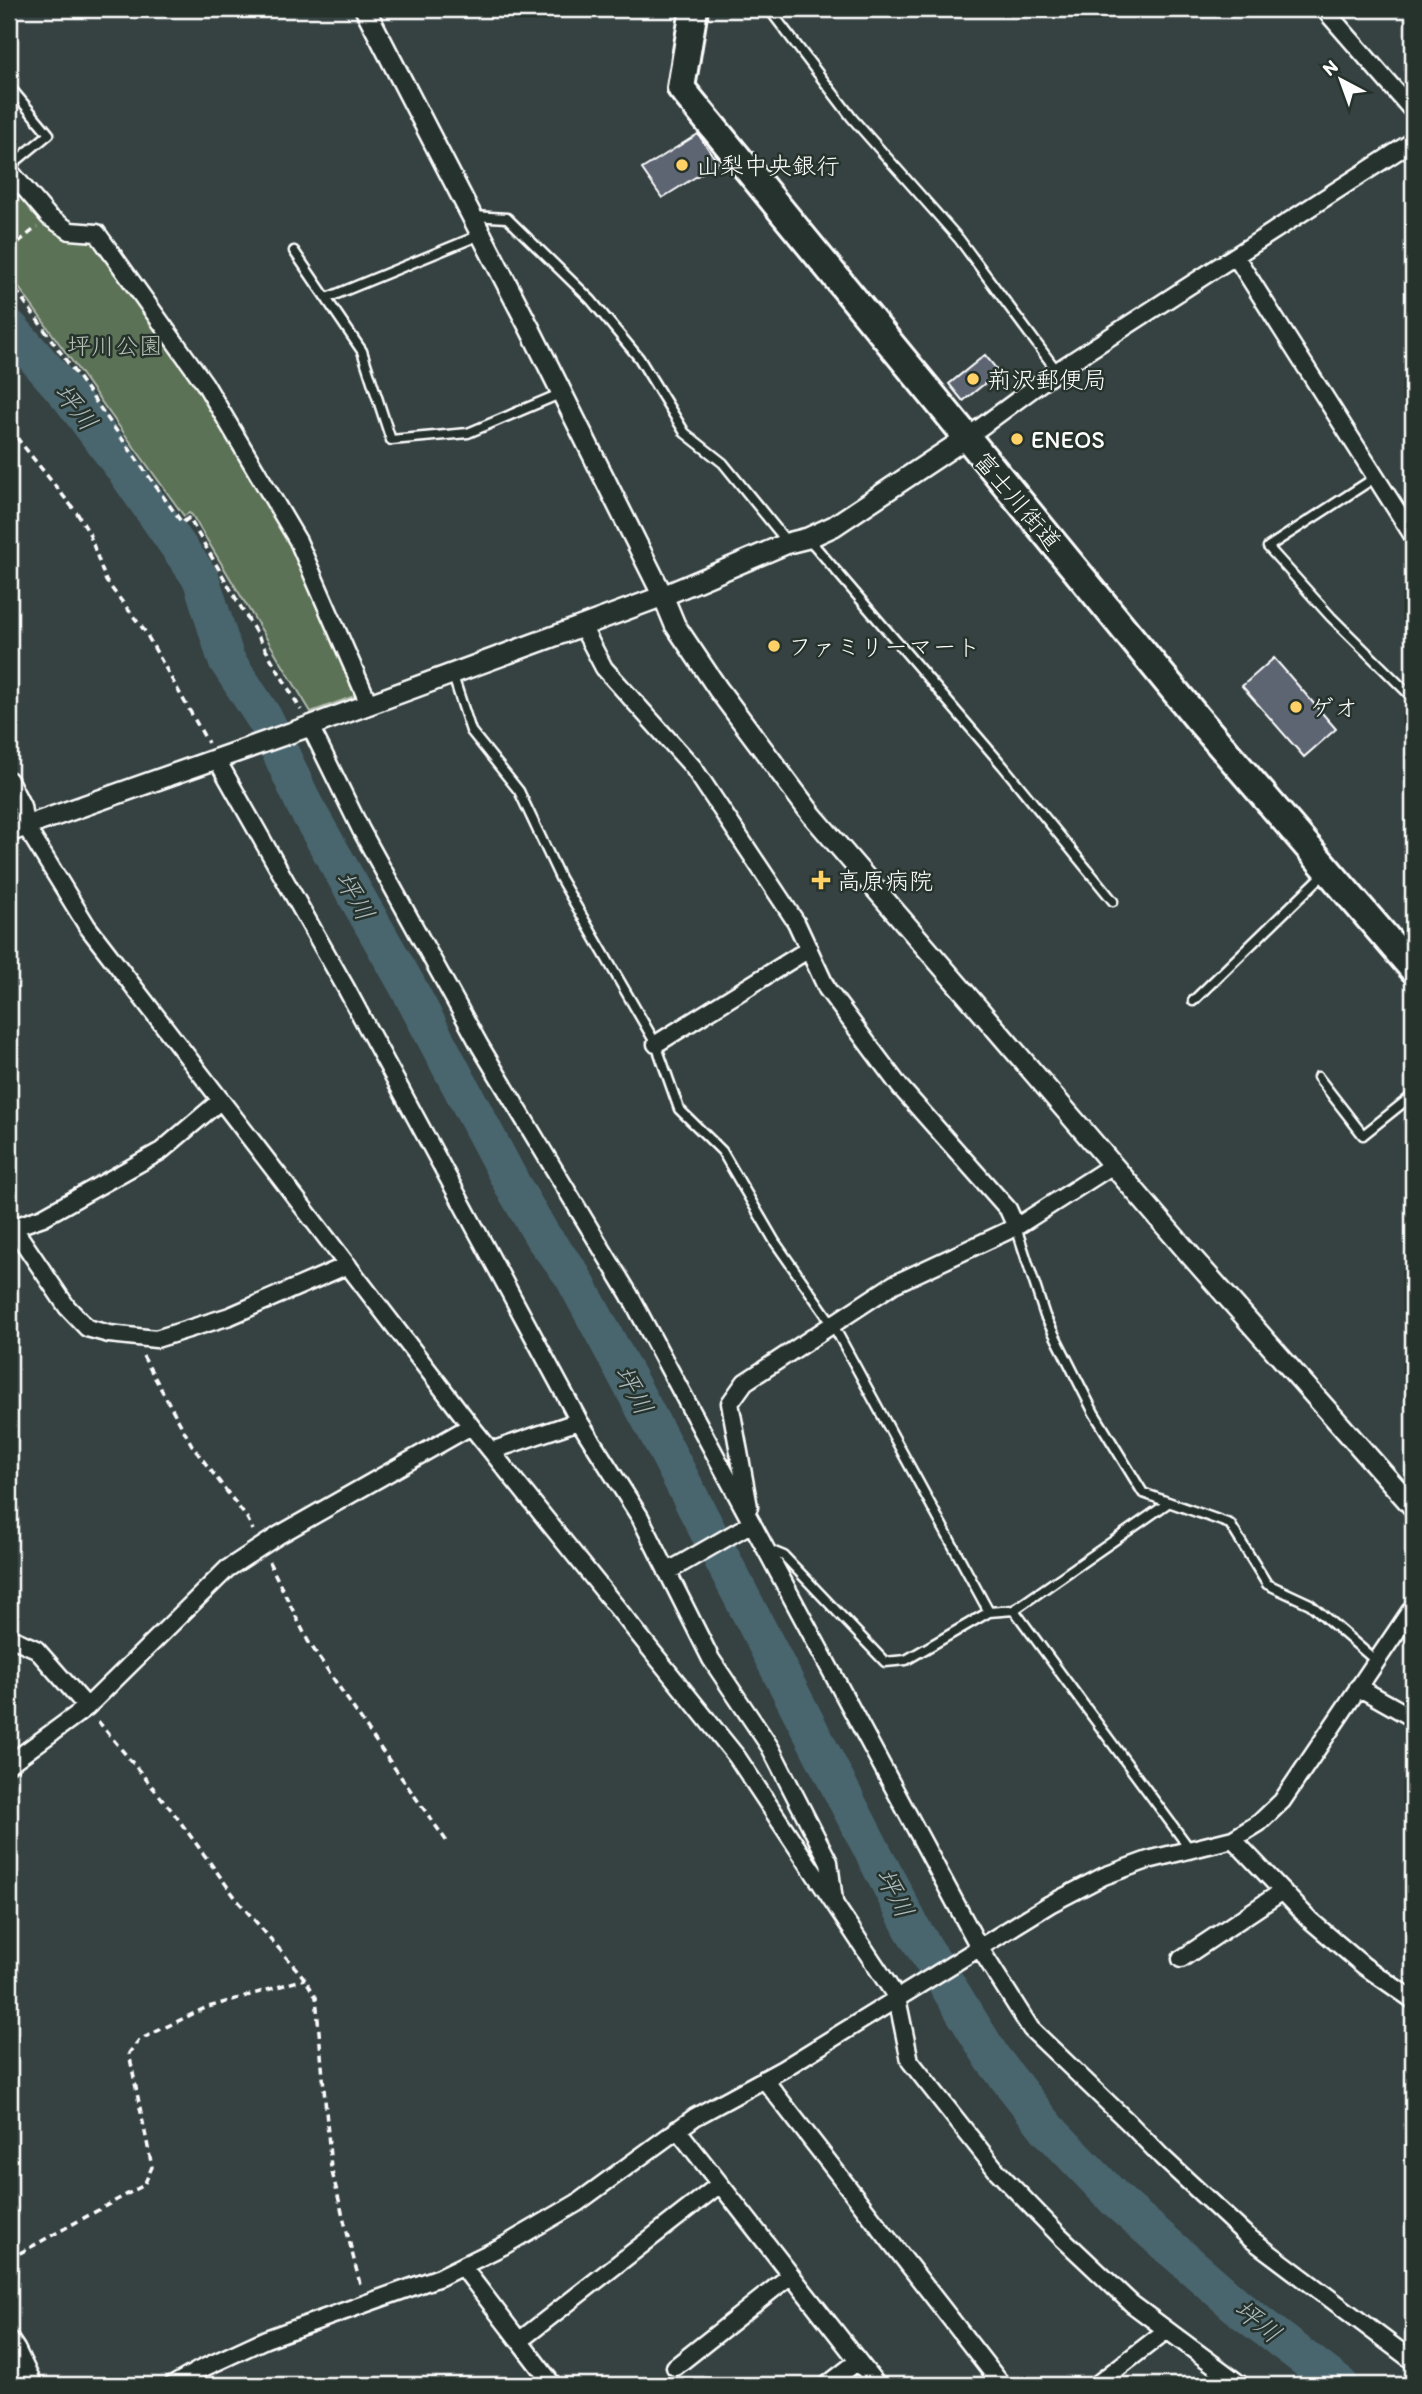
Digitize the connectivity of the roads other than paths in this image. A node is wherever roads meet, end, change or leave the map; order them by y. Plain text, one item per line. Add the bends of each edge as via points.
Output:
1 (365, 9) edge
2 (694, 9) edge
3 (769, 9) edge
4 (1324, 9) edge
5 (9, 86) edge
6 (1413, 111) edge
7 (1413, 141) edge
8 (9, 169) edge
9 (471, 215) junction
10 (480, 235) junction
11 (294, 251) dead end
12 (1236, 257) junction
13 (327, 298) junction
14 (1058, 371) junction
15 (562, 393) junction
16 (966, 438) junction
17 (1376, 477) junction
18 (1413, 536) edge
19 (808, 538) junction
20 (788, 543) junction
21 (663, 596) junction
22 (582, 626) junction
23 (452, 673) junction
24 (1413, 698) edge
25 (369, 704) junction
26 (305, 728) junction
27 (221, 756) junction
28 (9, 780) edge
29 (14, 828) edge
30 (1328, 870) junction
31 (1113, 901) dead end
32 (809, 949) junction
33 (1413, 969) edge
34 (1193, 1001) dead end
35 (656, 1044) junction
36 (1318, 1077) dead end
37 (1413, 1095) edge
38 (221, 1100) junction
39 (1113, 1165) junction
40 (10, 1227) edge
41 (1016, 1227) junction
42 (348, 1265) junction
43 (833, 1325) junction
44 (579, 1421) junction
45 (471, 1426) junction
46 (491, 1451) junction
47 (1168, 1503) junction
48 (1413, 1507) edge
49 (747, 1527) junction
50 (767, 1549) junction
51 (673, 1568) junction
52 (1413, 1607) edge
53 (1014, 1610) junction
54 (989, 1612) junction
55 (9, 1636) edge
56 (1376, 1661) junction
57 (1358, 1687) junction
58 (87, 1707) junction
59 (1413, 1718) edge
60 (9, 1764) edge
61 (1233, 1839) junction
62 (1190, 1849) junction
63 (1283, 1891) junction
64 (835, 1907) junction
65 (974, 1951) junction
66 (1181, 1959) dead end
67 (897, 1998) junction
68 (1413, 2000) edge
69 (764, 2079) junction
70 (677, 2129) junction
71 (720, 2184) junction
72 (462, 2266) junction
73 (791, 2275) junction
74 (1167, 2330) junction
75 (9, 2341) edge
76 (519, 2341) junction
77 (858, 2361) junction
78 (1413, 2361) edge
79 (675, 2367) dead end
80 (32, 2385) edge
81 (173, 2385) edge
82 (553, 2385) edge
83 (827, 2385) edge
84 (877, 2385) edge
85 (1002, 2385) edge
86 (1096, 2385) edge
87 (1241, 2385) edge

1 - 9 street
2 - 16 main road, 富士川街道 via 681,88
3 - 14 lane via 852,118 959,239
4 - 6 street
5 - 8 lane via 49,134
7 - 12 street
8 - 25 street via 49,217 70,231 97,233 205,384 298,541
9 - 10 street
9 - 20 lane via 507,218 591,300 639,358 685,433 723,463
10 - 13 lane
10 - 15 street
11 - 13 lane
12 - 14 street
12 - 17 street
13 - 15 lane via 362,351 391,440 468,433
14 - 16 street
15 - 21 street
16 - 19 street via 834,526
16 - 30 main road, 富士川街道
17 - 18 street
17 - 24 lane via 1268,547
19 - 20 street
19 - 31 lane
20 - 21 street
21 - 22 street
21 - 39 street via 675,625 812,816
22 - 23 street
22 - 32 street via 604,668 693,767 796,922
23 - 25 street
23 - 35 lane via 471,731 519,791 560,878
25 - 26 street
26 - 27 street
26 - 49 street via 481,1046 629,1294
27 - 29 street
27 - 44 street
28 - 29 street via 22,806
29 - 38 street
30 - 33 main road, 富士川街道
30 - 34 lane
32 - 35 street
32 - 41 street via 835,1000 901,1087 1008,1209
35 - 43 lane via 678,1109 722,1151 775,1242
36 - 37 lane via 1363,1135
38 - 40 street via 162,1151 43,1217
38 - 42 street
39 - 41 street
39 - 48 street
40 - 42 street via 67,1307 87,1328 109,1334 156,1339 230,1316
41 - 43 street via 894,1284
41 - 47 lane via 1045,1316 1094,1413 1143,1493
42 - 45 street
43 - 49 street via 745,1382 730,1403
43 - 54 lane
44 - 46 street
44 - 51 street
45 - 46 street
45 - 58 street via 227,1569
46 - 64 street via 737,1757
47 - 53 lane
47 - 56 lane via 1230,1524 1267,1584 1310,1604
49 - 50 street
49 - 51 street
50 - 54 lane via 785,1556 885,1662 906,1660
50 - 65 street
51 - 64 street via 711,1660 770,1747 829,1861
52 - 56 street
53 - 54 lane
53 - 62 lane
55 - 58 street via 36,1649
56 - 57 street
57 - 59 street
57 - 61 street via 1282,1801 1259,1824
58 - 60 street
61 - 62 street
61 - 63 street
62 - 65 street via 1104,1875
63 - 66 street
63 - 68 street via 1364,1966
64 - 67 street
65 - 67 street
65 - 78 street via 1031,2029 1162,2157 1247,2236
67 - 69 street
67 - 74 street via 910,2061 997,2171 1123,2295
69 - 70 street
69 - 85 street
70 - 71 street
70 - 72 street via 577,2203
71 - 73 street
71 - 76 street
72 - 76 street
72 - 81 street via 266,2339
73 - 77 street
73 - 79 street
74 - 86 street
74 - 87 street
75 - 80 street
76 - 82 street
77 - 83 street
77 - 84 street

